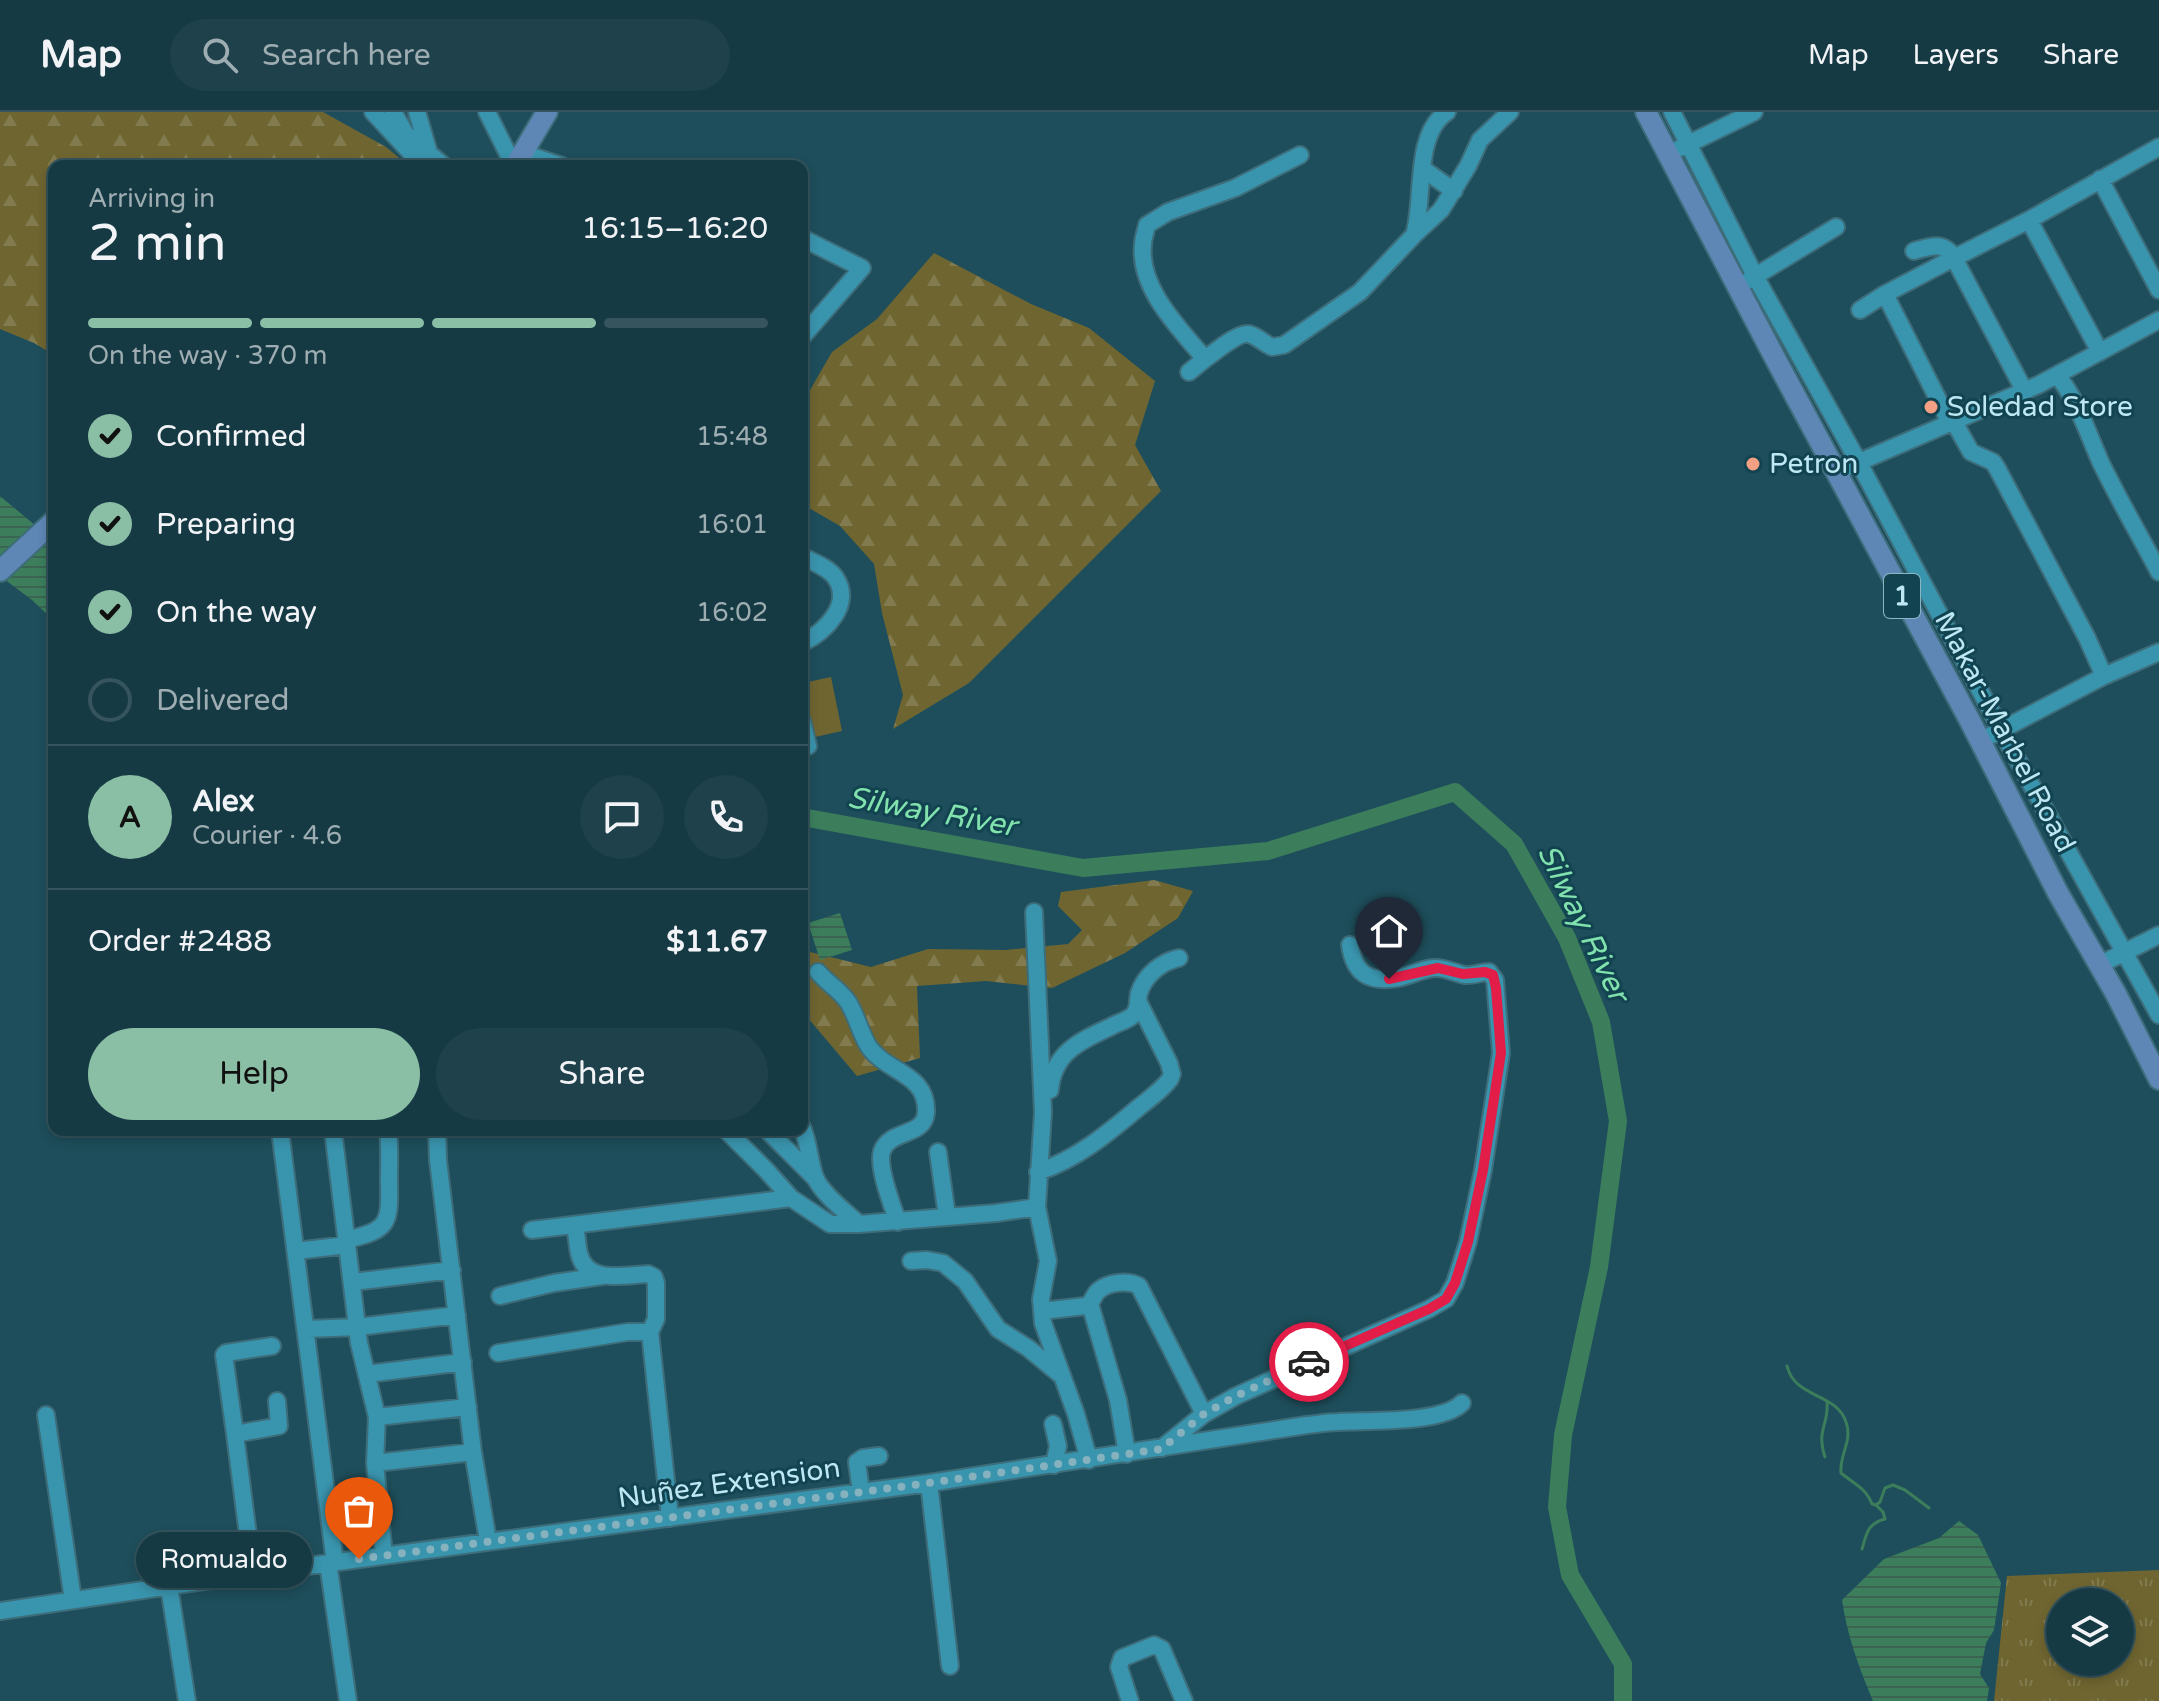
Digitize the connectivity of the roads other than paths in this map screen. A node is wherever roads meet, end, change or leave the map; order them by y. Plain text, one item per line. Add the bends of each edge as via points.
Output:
1 (373, 112) edge
2 (393, 112) edge
3 (417, 112) edge
4 (487, 112) edge
5 (1447, 112) edge
6 (1510, 112) edge
7 (1646, 112) edge
8 (1672, 112) edge
9 (1754, 112) edge
10 (540, 116) edge
11 (1688, 144) junction
12 (2159, 147) edge
13 (1668, 154) junction
14 (1300, 155) dead end
15 (426, 160) edge
16 (516, 160) edge
17 (518, 160) edge
18 (1423, 169) junction
19 (2100, 179) junction
20 (1454, 191) junction
21 (2029, 220) junction
22 (1836, 227) dead end
23 (1414, 235) junction
24 (808, 241) edge
25 (1914, 251) dead end
26 (1954, 258) junction
27 (1746, 281) junction
28 (2159, 290) edge
29 (1885, 294) junction
30 (1860, 310) dead end
31 (2159, 320) edge
32 (808, 323) edge
33 (2100, 352) junction
34 (1205, 359) junction
35 (1189, 372) dead end
36 (2057, 375) junction
37 (2024, 390) junction
38 (1952, 422) junction
39 (1859, 463) junction
40 (1836, 472) junction
41 (48, 527) edge
42 (808, 559) edge
43 (0, 571) edge
44 (2159, 572) edge
45 (808, 639) edge
46 (2159, 652) edge
47 (2104, 676) junction
48 (2001, 730) junction
49 (1980, 741) junction
50 (1034, 912) dead end
51 (2159, 935) edge
52 (1350, 945) dead end
53 (2125, 952) junction
54 (1179, 958) dead end
55 (2099, 965) junction
56 (818, 972) dead end
57 (1138, 1001) junction
58 (2159, 1015) edge
59 (2159, 1079) edge
60 (281, 1136) edge
61 (334, 1136) edge
62 (389, 1136) edge
63 (437, 1136) edge
64 (732, 1136) edge
65 (773, 1136) edge
66 (806, 1136) edge
67 (938, 1152) dead end
68 (1041, 1171) junction
69 (815, 1178) junction
70 (791, 1198) junction
71 (1037, 1207) junction
72 (947, 1216) junction
73 (898, 1222) junction
74 (859, 1224) junction
75 (575, 1226) junction
76 (532, 1230) dead end
77 (347, 1243) junction
78 (296, 1251) junction
79 (911, 1261) dead end
80 (452, 1270) junction
81 (602, 1276) junction
82 (353, 1282) junction
83 (500, 1296) dead end
84 (1090, 1304) junction
85 (1042, 1311) junction
86 (457, 1315) junction
87 (358, 1327) junction
88 (306, 1329) junction
89 (650, 1332) junction
90 (272, 1346) dead end
91 (498, 1353) dead end
92 (463, 1362) junction
93 (367, 1374) junction
94 (1062, 1376) junction
95 (277, 1401) dead end
96 (1462, 1403) dead end
97 (468, 1407) junction
98 (1204, 1414) junction
99 (46, 1415) dead end
100 (377, 1417) junction
101 (1053, 1424) dead end
102 (235, 1434) junction
103 (1161, 1449) junction
104 (473, 1452) junction
105 (1127, 1454) junction
106 (879, 1456) dead end
107 (1089, 1460) junction
108 (375, 1463) junction
109 (1054, 1465) junction
110 (929, 1483) junction
111 (861, 1492) junction
112 (670, 1518) junction
113 (488, 1541) junction
114 (384, 1556) junction
115 (331, 1563) junction
116 (253, 1574) junction
117 (169, 1586) junction
118 (73, 1600) junction
119 (0, 1611) edge
120 (950, 1666) dead end
121 (187, 1701) edge
122 (348, 1701) edge
123 (1130, 1701) edge
124 (1184, 1701) edge

1 - 15 street
2 - 15 street
3 - 15 street
4 - 16 street
5 - 18 street via 1429,134
6 - 20 street via 1480,140
7 - 13 main road, Makar-Marbel Road / 1
8 - 11 street
9 - 11 street
10 - 17 main road
11 - 13 street
11 - 27 street
12 - 19 street
13 - 27 main road, Makar-Marbel Road / 1
14 - 34 street via 1147,225 1144,264 1156,297
18 - 20 street
18 - 23 street
19 - 21 street
19 - 28 street
20 - 23 street
21 - 26 street
21 - 33 street
22 - 27 street
23 - 34 street via 1360,292 1284,345 1272,347 1247,334
24 - 32 street via 849,261 851,280
25 - 26 street via 1939,245
26 - 29 street
26 - 37 street
27 - 39 street
27 - 40 main road, Makar-Marbel Road / 1
29 - 30 street
29 - 38 street
31 - 33 street
33 - 36 street
34 - 35 street
36 - 37 street
36 - 44 street via 2071,393
37 - 38 street
38 - 39 street
38 - 47 street via 1971,452 1997,468
39 - 40 street
39 - 48 street
40 - 49 main road, Makar-Marbel Road / 1
41 - 43 main road
42 - 45 street via 836,578 841,597 826,628
46 - 47 street
47 - 48 street
48 - 49 street
48 - 53 street
49 - 55 main road, Makar-Marbel Road / 1
50 - 68 street
51 - 53 street
52 - 98 street via 1355,965 1367,977 1400,978 1438,968 1469,975 1489,972 1495,980 1501,1053 1468,1242 1446,1299
53 - 55 street
53 - 58 street
54 - 57 street via 1152,972
55 - 59 main road, Makar-Marbel Road / 1
56 - 73 street via 850,1005 871,1049 913,1079 925,1100 924,1122 892,1138 881,1155
57 - 68 street via 1132,1016 1067,1051 1053,1071 1048,1151
57 - 68 street via 1169,1063 1170,1079 1083,1151
60 - 78 street
61 - 77 street
62 - 77 street via 390,1213 381,1227
63 - 80 street
64 - 70 street
65 - 69 street
66 - 69 street
67 - 72 street
68 - 71 street
69 - 74 street
70 - 74 street via 830,1224
70 - 75 street
71 - 72 street
71 - 85 street via 1048,1261
72 - 73 street
73 - 74 street
75 - 76 street
75 - 81 street via 583,1264
77 - 78 street
77 - 82 street
78 - 88 street
79 - 94 street via 943,1263 965,1281 998,1329
80 - 82 street
80 - 86 street
81 - 83 street
81 - 89 street via 654,1277 656,1319
82 - 87 street
84 - 85 street
84 - 98 street via 1107,1287 1139,1286
84 - 105 street via 1118,1400
85 - 94 street
86 - 87 street
86 - 92 street
87 - 88 street
87 - 93 street
88 - 115 street
89 - 91 street
89 - 112 street
90 - 102 street via 224,1355
92 - 93 street
92 - 97 street
93 - 100 street
94 - 107 street
95 - 102 street via 279,1426
96 - 103 street, Nuñez Extension via 1449,1411 1400,1420 1318,1424
97 - 100 street
97 - 104 street
98 - 103 street
99 - 118 street
100 - 108 street
101 - 109 street via 1058,1446
102 - 116 street
103 - 105 street, Nuñez Extension
104 - 108 street
104 - 113 street
105 - 107 street, Nuñez Extension
106 - 111 street via 857,1462
107 - 109 street, Nuñez Extension
108 - 114 street
109 - 110 street, Nuñez Extension
110 - 111 street, Nuñez Extension
110 - 120 street
111 - 112 street, Nuñez Extension
112 - 113 street, Nuñez Extension
113 - 114 street, Nuñez Extension
114 - 115 street, Nuñez Extension
115 - 116 street, Nuñez Extension
115 - 122 street
116 - 117 street, Nuñez Extension
117 - 118 street, Nuñez Extension
117 - 121 street
118 - 119 street, Nuñez Extension
123 - 124 street via 1119,1667 1122,1658 1154,1645 1162,1649

